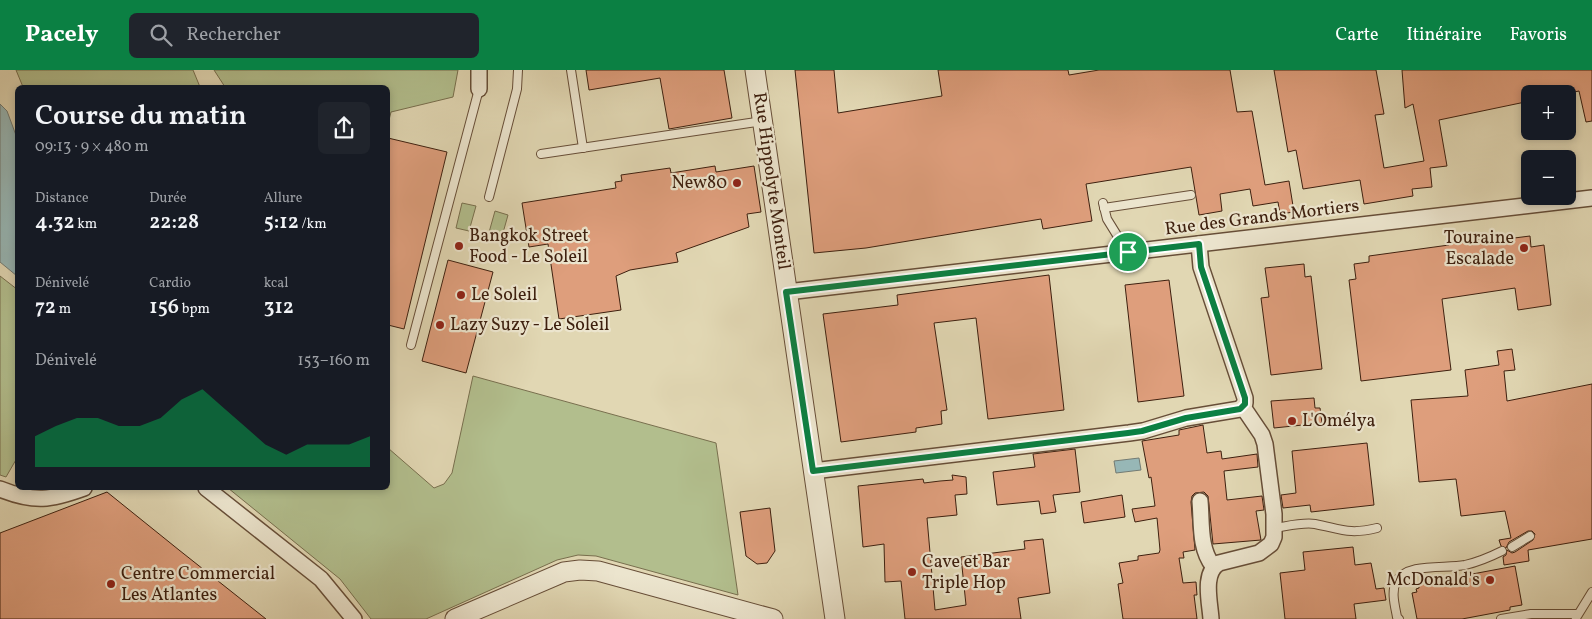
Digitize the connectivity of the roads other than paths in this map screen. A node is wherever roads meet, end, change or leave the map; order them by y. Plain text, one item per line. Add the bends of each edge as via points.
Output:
1 (480, 70) edge
2 (518, 70) edge
3 (571, 70) edge
4 (755, 70) edge
5 (479, 89) joint
6 (762, 121) junction
7 (583, 148) junction
8 (541, 154) dead end
9 (1191, 195) dead end
10 (489, 197) dead end
11 (1592, 198) edge
12 (1199, 244) junction
13 (1128, 252) junction
14 (786, 292) junction
15 (412, 345) dead end
16 (1243, 407) junction
17 (813, 471) junction
18 (0, 489) edge
19 (79, 490) edge
20 (209, 490) edge
21 (1200, 501) dead end
22 (1275, 528) junction
23 (1377, 528) dead end
24 (1530, 536) dead end
25 (1512, 547) dead end
26 (1502, 551) dead end
27 (1213, 566) junction
28 (1592, 592) edge
29 (345, 614) edge
30 (1576, 617) edge
31 (354, 619) edge
32 (455, 619) edge
33 (772, 619) edge
34 (835, 619) edge
35 (1211, 619) edge
36 (1399, 619) edge
37 (1502, 619) edge

1 - 5 street
2 - 10 lane via 517,89
3 - 7 lane
4 - 6 street, Rue Hippolyte Monteil
5 - 15 lane
6 - 7 lane
6 - 14 street, Rue Hippolyte Monteil
7 - 8 lane
9 - 13 lane via 1103,205 1107,219
11 - 12 street, Rue des Grands Mortiers
12 - 13 street, Rue des Grands Mortiers
12 - 16 street via 1201,267 1244,393
13 - 14 street, Rue des Grands Mortiers
14 - 17 street, Rue Hippolyte Monteil
16 - 17 street via 1142,431
16 - 22 street via 1265,444
17 - 34 street, Rue Hippolyte Monteil
18 - 19 street via 46,499
20 - 29 street via 321,579
21 - 27 street via 1203,544
22 - 23 lane via 1313,524 1342,531 1360,532
22 - 27 street via 1271,544 1265,550
24 - 25 lane
26 - 36 lane via 1464,565 1404,572 1396,583 1393,597
27 - 35 street via 1209,578
28 - 30 lane
29 - 31 street
30 - 37 lane via 1531,614
32 - 33 street via 564,572 580,570 598,571

